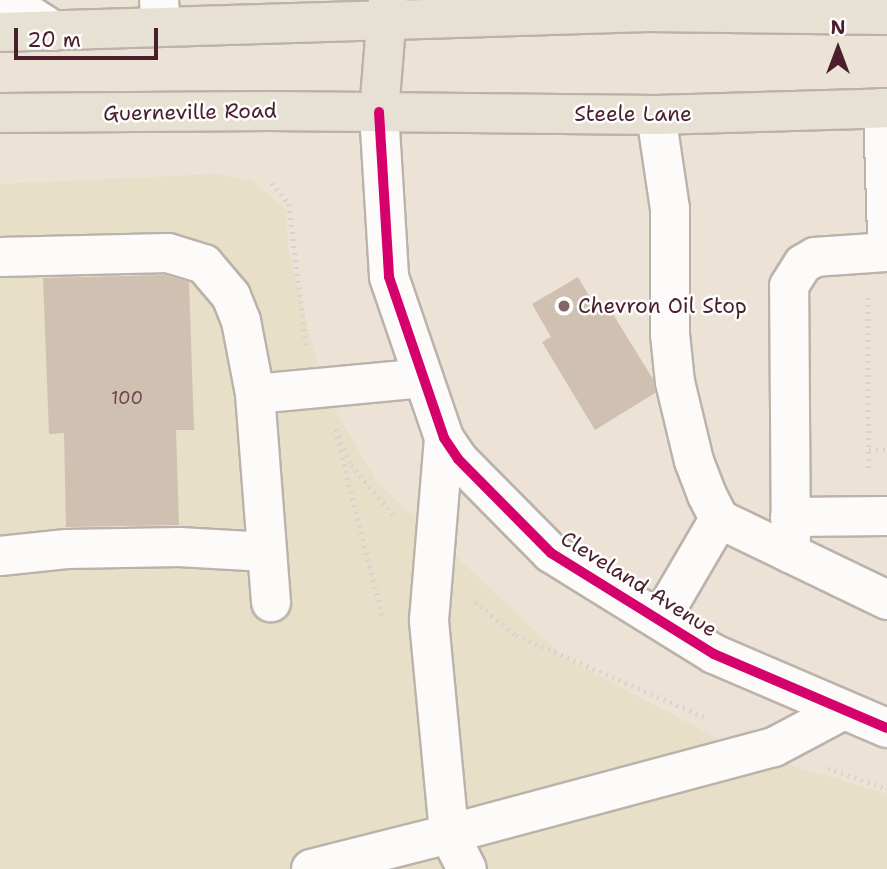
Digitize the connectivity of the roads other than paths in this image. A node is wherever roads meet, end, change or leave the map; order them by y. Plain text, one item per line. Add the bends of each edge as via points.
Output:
1 (0, 4) edge
2 (648, 6) edge
3 (388, 10) edge
4 (160, 14) edge
5 (887, 15) edge
6 (54, 31) junction
7 (0, 32) edge
8 (885, 108) edge
9 (379, 112) junction
10 (0, 113) edge
11 (656, 115) junction
12 (887, 232) edge
13 (887, 252) edge
14 (0, 257) edge
15 (423, 378) junction
16 (255, 394) junction
17 (444, 438) junction
18 (887, 516) edge
19 (719, 519) junction
20 (790, 535) junction
21 (267, 552) junction
22 (0, 556) edge
23 (887, 600) edge
24 (271, 602) dead end
25 (660, 620) junction
26 (842, 711) junction
27 (887, 729) edge
28 (449, 834) junction
29 (311, 869) edge
30 (467, 869) edge

1 - 6 street via 16,7
2 - 3 main road
2 - 5 main road
3 - 4 main road
3 - 9 main road, Cleveland Avenue
4 - 6 main road
6 - 7 main road
8 - 11 main road, Steele Lane
8 - 12 street
9 - 10 main road, Guerneville Road
9 - 11 main road, Steele Lane
9 - 15 street, Cleveland Avenue via 389,277
11 - 19 street via 670,209 670,334 675,382 694,461
13 - 20 street via 815,257 803,264 789,286
14 - 16 street via 168,253 204,264 220,279 236,309
15 - 16 street
15 - 17 street, Cleveland Avenue
16 - 21 street
17 - 25 street, Cleveland Avenue via 458,459 551,553
17 - 28 street via 429,621
18 - 20 street
19 - 20 street
19 - 25 street
20 - 23 street
21 - 22 street via 179,547 67,549
21 - 24 street
25 - 26 street, Cleveland Avenue via 714,654
26 - 27 street, Cleveland Avenue
26 - 28 street via 774,747
28 - 29 street
28 - 30 street

